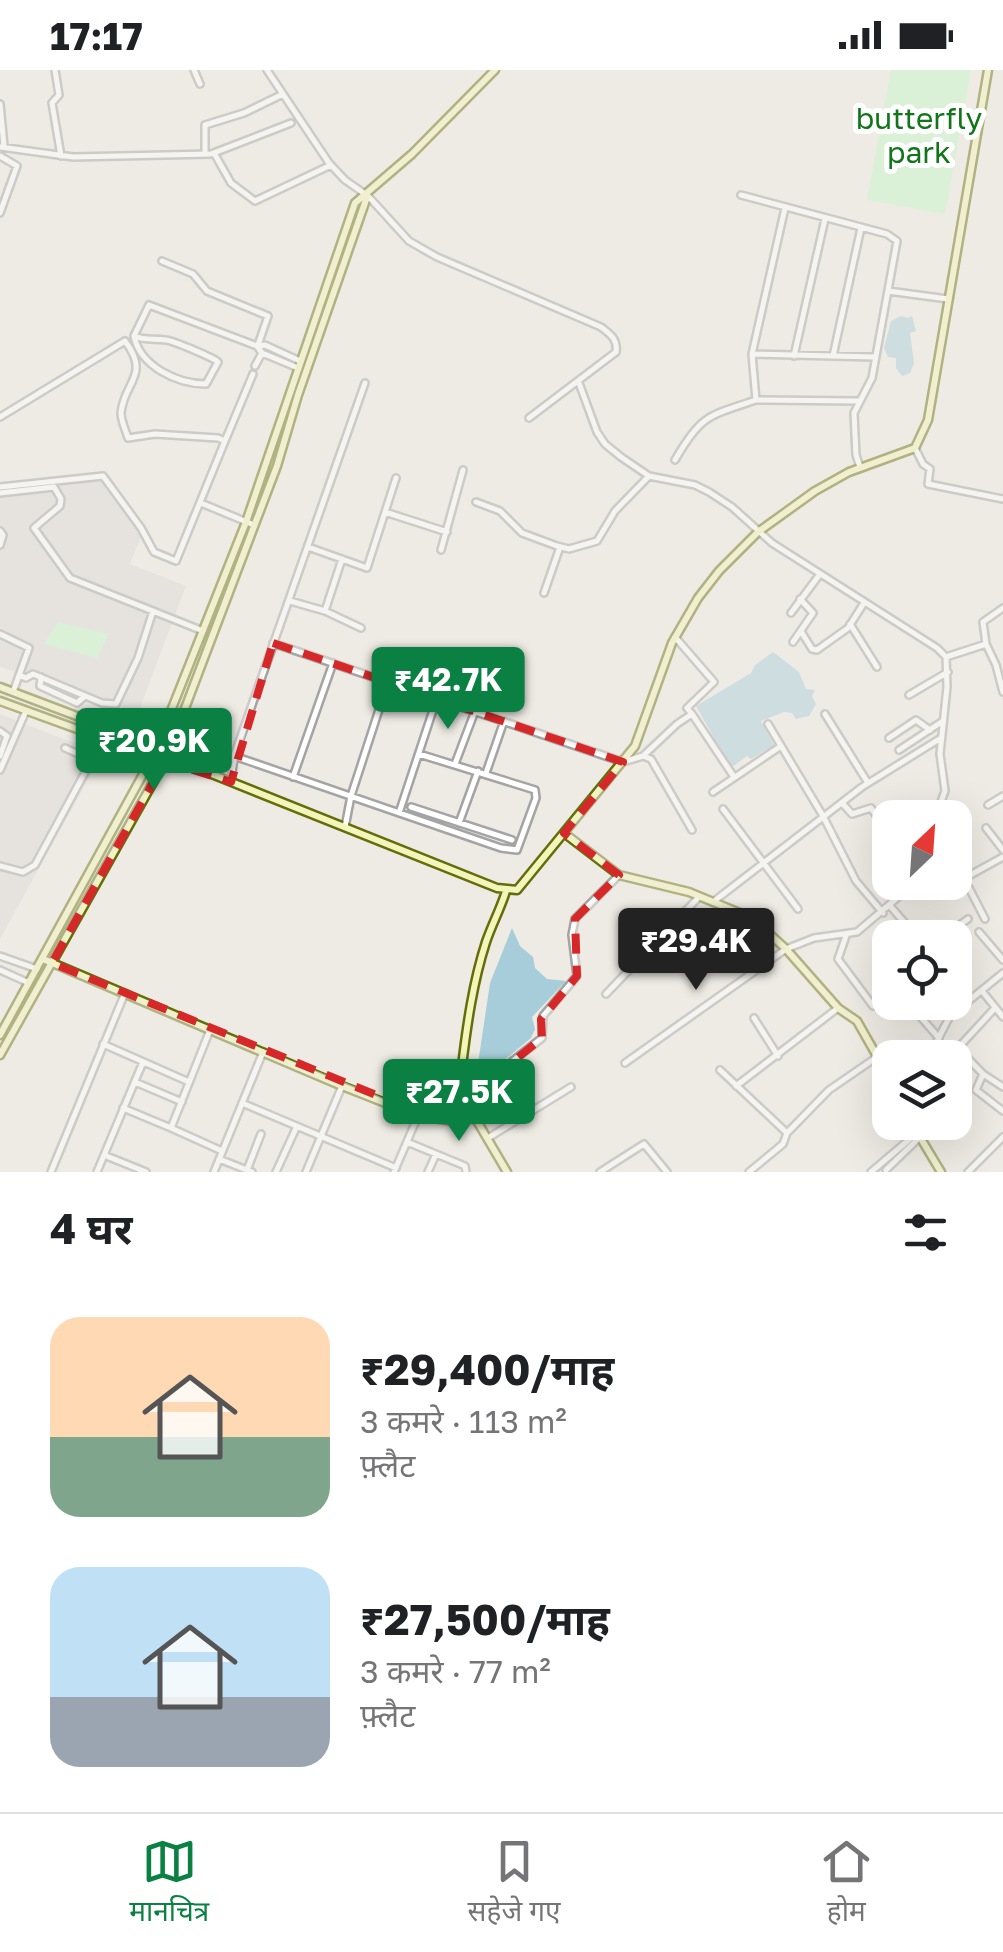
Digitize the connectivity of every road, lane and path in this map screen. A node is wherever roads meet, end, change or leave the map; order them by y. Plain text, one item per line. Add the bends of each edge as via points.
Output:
1 (55, 70) edge
2 (194, 70) edge
3 (266, 70) edge
4 (495, 70) edge
5 (988, 70) edge
6 (200, 84) dead end
7 (283, 94) junction
8 (0, 104) edge
9 (290, 123) dead end
10 (2, 147) edge
11 (214, 152) junction
12 (205, 154) junction
13 (0, 156) edge
14 (61, 156) junction
15 (331, 165) junction
16 (742, 195) dead end
17 (368, 196) junction
18 (785, 208) junction
19 (0, 213) edge
20 (825, 219) junction
21 (861, 228) junction
22 (162, 261) dead end
23 (888, 290) junction
24 (948, 298) junction
25 (134, 336) junction
26 (258, 346) junction
27 (262, 353) junction
28 (752, 354) junction
29 (794, 356) junction
30 (833, 356) junction
31 (875, 356) junction
32 (300, 365) junction
33 (255, 366) dead end
34 (253, 374) dead end
35 (365, 383) dead end
36 (578, 383) junction
37 (756, 400) junction
38 (859, 401) junction
39 (0, 417) edge
40 (529, 418) dead end
41 (225, 442) junction
42 (914, 448) junction
43 (675, 460) dead end
44 (860, 468) junction
45 (463, 470) dead end
46 (649, 476) junction
47 (396, 478) dead end
48 (0, 490) edge
49 (1003, 500) edge
50 (476, 502) dead end
51 (201, 503) junction
52 (385, 512) junction
53 (250, 524) junction
54 (0, 531) edge
55 (447, 532) junction
56 (758, 532) junction
57 (0, 544) edge
58 (308, 547) junction
59 (560, 548) junction
60 (442, 550) dead end
61 (342, 559) junction
62 (820, 574) junction
63 (544, 593) dead end
64 (800, 600) junction
65 (288, 601) junction
66 (864, 603) junction
67 (1003, 608) edge
68 (325, 611) junction
69 (153, 612) junction
70 (791, 613) dead end
71 (850, 624) junction
72 (361, 628) dead end
73 (204, 632) junction
74 (802, 633) junction
75 (0, 634) edge
76 (675, 637) junction
77 (793, 642) dead end
78 (273, 643) junction
79 (986, 644) junction
80 (946, 658) junction
81 (333, 663) junction
82 (1000, 663) edge
83 (877, 667) dead end
84 (948, 672) junction
85 (23, 677) junction
86 (388, 682) junction
87 (0, 687) edge
88 (1003, 692) edge
89 (16, 694) junction
90 (909, 695) dead end
91 (437, 698) junction
92 (0, 701) edge
93 (26, 711) junction
94 (475, 711) junction
95 (692, 714) junction
96 (825, 714) dead end
97 (942, 720) junction
98 (504, 721) junction
99 (768, 724) dead end
100 (930, 730) junction
101 (0, 731) edge
102 (889, 738) dead end
103 (940, 738) junction
104 (103, 739) junction
105 (780, 746) junction
106 (157, 747) junction
107 (65, 748) dead end
108 (899, 750) dead end
109 (169, 751) junction
110 (420, 754) junction
111 (0, 756) edge
112 (153, 756) junction
113 (234, 756) junction
114 (643, 756) junction
115 (92, 760) junction
116 (165, 761) junction
117 (623, 762) junction
118 (184, 764) junction
119 (454, 765) junction
120 (0, 770) edge
121 (482, 772) junction
122 (292, 777) junction
123 (734, 777) junction
124 (231, 782) junction
125 (868, 783) junction
126 (714, 792) dead end
127 (351, 796) junction
128 (1003, 796) edge
129 (942, 800) edge
130 (843, 804) junction
131 (988, 805) dead end
132 (411, 808) dead end
133 (724, 809) dead end
134 (872, 809) edge
135 (399, 812) junction
136 (824, 819) junction
137 (460, 824) junction
138 (345, 827) junction
139 (986, 828) dead end
140 (692, 830) dead end
141 (458, 833) junction
142 (564, 833) junction
143 (512, 840) dead end
144 (1003, 854) edge
145 (763, 861) junction
146 (0, 866) edge
147 (972, 874) edge
148 (619, 875) junction
149 (506, 890) junction
150 (972, 894) edge
151 (699, 897) junction
152 (897, 900) edge
153 (713, 902) junction
154 (890, 907) junction
155 (798, 909) dead end
156 (883, 913) junction
157 (985, 919) dead end
158 (902, 920) edge
159 (979, 932) dead end
160 (846, 936) junction
161 (786, 949) junction
162 (0, 956) edge
163 (42, 959) junction
164 (1003, 960) edge
165 (52, 963) junction
166 (0, 970) edge
167 (37, 970) junction
168 (1003, 973) edge
169 (30, 983) junction
170 (982, 991) junction
171 (124, 994) junction
172 (606, 994) dead end
173 (872, 1005) edge
174 (838, 1008) junction
175 (994, 1009) junction
176 (1003, 1017) edge
177 (754, 1018) dead end
178 (923, 1020) edge
179 (210, 1029) junction
180 (0, 1035) edge
181 (940, 1039) joint
182 (102, 1044) junction
183 (872, 1048) edge
184 (264, 1052) junction
185 (0, 1055) edge
186 (778, 1056) junction
187 (872, 1060) edge
188 (143, 1062) junction
189 (625, 1063) dead end
190 (720, 1070) dead end
191 (983, 1074) junction
192 (135, 1082) junction
193 (190, 1082) junction
194 (342, 1086) junction
195 (736, 1086) junction
196 (571, 1087) dead end
197 (1003, 1087) edge
198 (463, 1100) junction
199 (182, 1102) junction
200 (242, 1102) junction
201 (124, 1108) junction
202 (1003, 1111) edge
203 (460, 1112) junction
204 (418, 1116) junction
205 (297, 1126) junction
206 (171, 1128) junction
207 (787, 1133) junction
208 (262, 1134) dead end
209 (321, 1136) junction
210 (1003, 1137) edge
211 (488, 1138) junction
212 (913, 1140) edge
213 (914, 1140) edge
214 (920, 1140) edge
215 (408, 1142) junction
216 (436, 1154) junction
217 (104, 1155) junction
218 (221, 1155) junction
219 (758, 1164) junction
220 (395, 1170) edge
221 (886, 1170) edge
222 (249, 1171) edge
223 (939, 1171) edge
224 (50, 1172) edge
225 (96, 1172) edge
226 (146, 1172) edge
227 (214, 1172) edge
228 (276, 1172) edge
229 (306, 1172) edge
230 (428, 1172) edge
231 (466, 1172) edge
232 (507, 1172) edge
233 (600, 1172) edge
234 (667, 1172) edge
235 (749, 1172) edge
236 (764, 1172) edge
237 (871, 1172) edge
238 (968, 1172) edge

1 - 14 street via 59,95 52,103
2 - 6 street
3 - 7 street
4 - 17 street
5 - 24 street
7 - 12 street via 204,125
7 - 15 street
8 - 10 street
9 - 11 street
10 - 14 street
11 - 12 street
11 - 15 street via 230,183 252,201
12 - 14 street
13 - 19 street via 15,162 17,173
15 - 17 street
16 - 18 street
17 - 32 street via 355,203
17 - 36 street via 409,241 436,257 613,336 616,352
17 - 53 street
18 - 20 street
18 - 28 street
20 - 21 street
20 - 29 street
21 - 23 street via 898,242
21 - 30 street
22 - 26 street via 193,274 208,292 268,316
23 - 24 street
23 - 31 street
24 - 42 street via 928,420
25 - 25 street via 170,341 212,356 218,366 206,384 184,381 139,352
25 - 26 street via 154,304
26 - 27 street
26 - 32 street
27 - 32 street
27 - 33 street
28 - 29 street
28 - 37 street
29 - 30 street
30 - 31 street
31 - 38 street
32 - 53 street
34 - 41 street
35 - 58 street
36 - 40 street
36 - 46 street via 605,444
37 - 38 street
37 - 43 street via 706,417
38 - 44 street via 853,426
39 - 41 street via 125,342 138,370 121,414 128,438 156,434
41 - 51 street
42 - 44 street
42 - 49 street via 930,468 928,484
44 - 56 street
45 - 55 street
46 - 56 street via 710,492
46 - 59 street via 597,542
47 - 52 street
48 - 51 street via 103,476 154,552 171,562 180,558
48 - 69 street via 54,487 60,506 34,528 70,578
50 - 59 street via 500,511 522,533
51 - 53 street
52 - 55 street
52 - 61 street via 367,568
53 - 73 street
53 - 109 street
54 - 57 street
55 - 60 street
56 - 62 street
56 - 76 street via 707,586
58 - 61 street
58 - 65 street
59 - 63 street
61 - 68 street
62 - 64 street
62 - 66 street
64 - 70 street
64 - 74 street via 812,613
65 - 68 street
65 - 78 street
66 - 71 street
66 - 80 street
67 - 79 street via 985,620
68 - 72 street
69 - 73 street
69 - 85 street via 120,700 110,705 85,696 78,703 40,686 41,677
71 - 74 street via 817,650
71 - 83 street
73 - 106 street
74 - 77 street
75 - 85 street via 29,646
76 - 95 street via 714,682 687,708
76 - 117 street
78 - 81 street
78 - 113 street
79 - 80 street
79 - 82 street
80 - 84 street
81 - 86 street
81 - 122 street
82 - 88 street
84 - 90 street
84 - 97 street
85 - 89 street
86 - 91 street
86 - 127 street
87 - 89 street
89 - 106 street
91 - 94 street
91 - 110 street
92 - 93 street
93 - 104 street
93 - 120 street
94 - 98 street
94 - 119 street
95 - 114 street
95 - 123 street
96 - 125 street
97 - 100 street
97 - 103 street
98 - 117 street
98 - 121 street
99 - 105 street
100 - 102 street via 916,720
100 - 108 street
101 - 111 street via 7,736
103 - 125 street
103 - 129 street
104 - 112 street
104 - 115 street
105 - 123 street
105 - 136 street
106 - 109 street
106 - 112 street
107 - 115 street
109 - 116 street
109 - 118 street
110 - 119 street
110 - 135 street
112 - 116 street
112 - 163 street
113 - 122 street
113 - 124 street
114 - 117 street
114 - 140 street via 651,759
115 - 146 street via 35,865 23,872
116 - 118 street
116 - 165 street
117 - 142 street
118 - 124 street
119 - 121 street
121 - 137 street
121 - 141 street via 536,794 517,850
122 - 127 street
123 - 126 street
124 - 138 street
125 - 130 street
127 - 135 street
127 - 138 street
128 - 131 street
130 - 134 street via 852,814
130 - 136 street
132 - 137 street
133 - 145 street
135 - 141 street
136 - 145 street
136 - 156 street via 856,881
137 - 141 street
137 - 143 street
138 - 149 street
139 - 144 street
142 - 148 street
142 - 149 street via 520,888
144 - 147 street
145 - 153 street
145 - 155 street
148 - 151 street
148 - 198 street via 575,919 577,976 544,1016 542,1038
149 - 198 street via 472,998 459,1087
150 - 157 street
151 - 153 street
151 - 172 street
152 - 154 street
153 - 161 street via 752,918
154 - 156 street
154 - 158 street
156 - 160 street
159 - 164 street
160 - 161 street
160 - 173 street via 838,959
161 - 174 street
161 - 189 street
162 - 167 street
163 - 165 street
163 - 167 street
165 - 171 street
165 - 185 street
166 - 169 street
167 - 169 street
168 - 170 street
169 - 180 street
170 - 175 street
170 - 181 street via 950,1016
171 - 179 street
171 - 182 street
174 - 183 street via 860,1025
174 - 186 street
175 - 176 street
175 - 191 street via 958,1048
177 - 186 street
178 - 181 street
179 - 184 street
179 - 193 street
182 - 188 street
182 - 224 street
184 - 194 street
184 - 200 street
186 - 195 street
187 - 207 street via 840,1080
188 - 192 street
188 - 193 street
190 - 195 street
191 - 197 street
191 - 202 street via 976,1090
192 - 199 street
192 - 201 street
193 - 199 street
194 - 204 street
194 - 209 street
195 - 207 street
196 - 211 street
198 - 203 street
199 - 206 street
200 - 205 street
200 - 218 street
201 - 206 street
201 - 217 street
203 - 204 street via 447,1120
203 - 211 street via 478,1121
204 - 215 street
205 - 209 street
205 - 228 street
206 - 218 street
207 - 219 street
208 - 222 street
209 - 220 street
209 - 229 street
210 - 238 street
211 - 232 street
212 - 237 street
213 - 221 street
214 - 223 street
215 - 216 street
215 - 220 street
216 - 230 street
216 - 231 street
217 - 225 street
217 - 226 street
218 - 222 street
218 - 227 street
219 - 235 street
219 - 236 street
233 - 234 street via 644,1144

